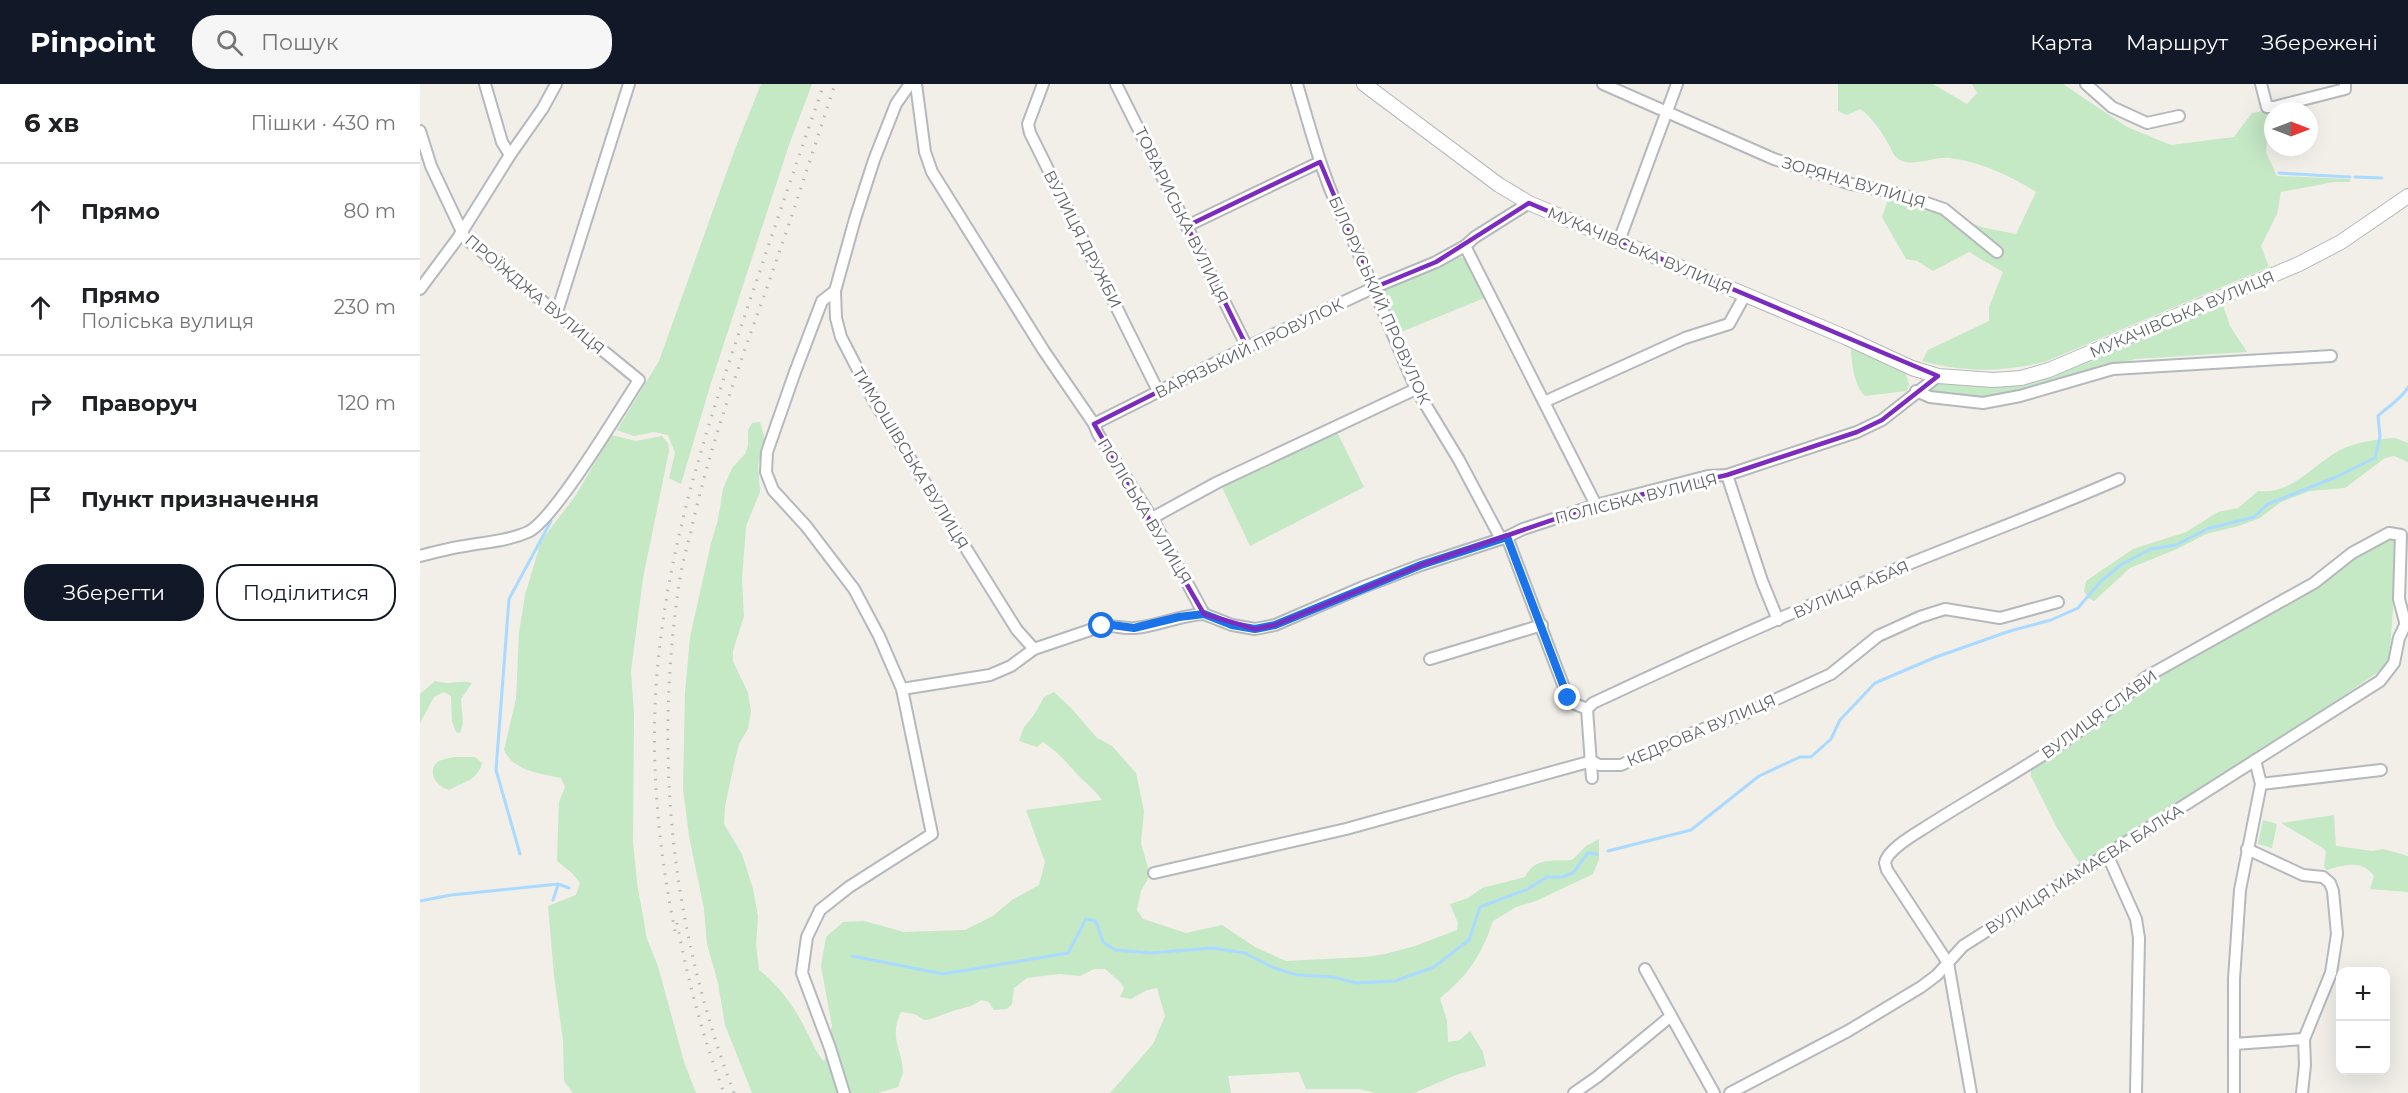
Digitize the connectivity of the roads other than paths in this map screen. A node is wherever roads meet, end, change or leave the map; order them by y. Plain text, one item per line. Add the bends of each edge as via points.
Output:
1 (485, 84) edge
2 (556, 84) edge
3 (628, 84) edge
4 (910, 84) edge
5 (916, 84) edge
6 (1043, 84) edge
7 (1116, 84) edge
8 (1297, 84) edge
9 (1364, 84) edge
10 (1602, 84) edge
11 (1677, 84) edge
12 (2086, 84) edge
13 (2261, 84) edge
14 (2345, 87) edge
15 (1666, 111) junction
16 (2179, 116) dead end
17 (420, 130) edge
18 (510, 155) junction
19 (1320, 162) junction
20 (2408, 196) edge
21 (1529, 203) junction
22 (1187, 226) junction
23 (461, 231) junction
24 (1619, 241) junction
25 (1465, 246) junction
26 (1996, 252) dead end
27 (1373, 288) junction
28 (420, 289) edge
29 (835, 291) junction
30 (1745, 295) junction
31 (557, 312) junction
32 (1247, 347) junction
33 (2331, 356) dead end
34 (1938, 376) junction
35 (1416, 389) junction
36 (1158, 391) junction
37 (1916, 391) junction
38 (1544, 402) junction
39 (1094, 424) junction
40 (1727, 475) junction
41 (2119, 480) dead end
42 (1596, 505) junction
43 (1152, 518) junction
44 (1504, 538) junction
45 (420, 556) edge
46 (2058, 602) dead end
47 (1204, 614) junction
48 (1778, 620) junction
49 (2407, 620) edge
50 (1542, 625) junction
51 (1034, 650) junction
52 (1430, 659) dead end
53 (902, 689) junction
54 (1587, 709) junction
55 (1592, 760) junction
56 (2255, 760) junction
57 (2381, 770) dead end
58 (1592, 778) dead end
59 (2261, 784) junction
60 (2247, 849) junction
61 (2107, 854) junction
62 (1154, 873) dead end
63 (1948, 963) junction
64 (1645, 969) dead end
65 (1671, 1016) junction
66 (2304, 1039) junction
67 (2234, 1044) junction
68 (844, 1093) edge
69 (1574, 1093) edge
70 (1714, 1093) edge
71 (1730, 1093) edge
72 (1971, 1093) edge
73 (2136, 1093) edge
74 (2234, 1093) edge
75 (2302, 1093) edge

1 - 18 street via 502,142
2 - 18 street
3 - 31 street
4 - 29 street, ТИМОШІВСЬКА ВУЛИЦЯ via 896,104 874,160
5 - 39 street, ПОЛІСЬКА ВУЛИЦЯ via 925,152 932,172 1031,332
6 - 36 street, ВУЛИЦЯ ДРУЖБИ via 1028,124 1030,133
7 - 22 street, ТОВАРИСЬКА ВУЛИЦЯ
8 - 19 street, БІЛОРУСЬКИЙ ПРОВУЛОК
9 - 21 street, МУКАЧІВСЬКА ВУЛИЦЯ
10 - 15 street, ЗОРЯНА ВУЛИЦЯ
11 - 15 street
12 - 16 street via 2112,106 2147,123
13 - 14 street via 2267,107
15 - 24 street
15 - 26 street, ЗОРЯНА ВУЛИЦЯ via 1774,159 1851,184 1936,205
17 - 23 street, ПРОЇЖДЖА ВУЛИЦЯ via 431,166
18 - 23 street
19 - 22 street
19 - 27 street, БІЛОРУСЬКИЙ ПРОВУЛОК
20 - 34 street, МУКАЧІВСЬКА ВУЛИЦЯ via 2341,242 2299,264 2049,370 1993,380
21 - 24 street, МУКАЧІВСЬКА ВУЛИЦЯ
21 - 25 street, ВАРЯЗЬКИЙ ПРОВУЛОК
22 - 32 street, ТОВАРИСЬКА ВУЛИЦЯ
23 - 28 street
23 - 31 street, ПРОЇЖДЖА ВУЛИЦЯ via 487,257
24 - 30 street, МУКАЧІВСЬКА ВУЛИЦЯ
25 - 27 street, ВАРЯЗЬКИЙ ПРОВУЛОК
25 - 38 street
27 - 32 street, ВАРЯЗЬКИЙ ПРОВУЛОК
27 - 35 street, БІЛОРУСЬКИЙ ПРОВУЛОК
29 - 51 street, ТИМОШІВСЬКА ВУЛИЦЯ via 840,337 874,401 1017,630
29 - 53 street via 822,301 767,452 766,472 773,490 854,589
30 - 34 street, МУКАЧІВСЬКА ВУЛИЦЯ
30 - 38 street via 1729,324 1685,338
31 - 45 street, ПРОЇЖДЖА ВУЛИЦЯ via 639,380 557,501 530,531
32 - 36 street, ВАРЯЗЬКИЙ ПРОВУЛОК
33 - 37 street, МУКАЧІВСЬКА ВУЛИЦЯ via 2113,369 1983,403 1930,397
34 - 37 street
35 - 43 street via 1218,482
35 - 44 street, БІЛОРУСЬКИЙ ПРОВУЛОК
36 - 39 street, ВАРЯЗЬКИЙ ПРОВУЛОК
37 - 40 street, ПОЛІСЬКА ВУЛИЦЯ via 1882,420 1857,432
38 - 42 street
39 - 43 street, ПОЛІСЬКА ВУЛИЦЯ
40 - 42 street, ПОЛІСЬКА ВУЛИЦЯ via 1708,476
40 - 48 street, ПОЛІСЬКА ВУЛИЦЯ
41 - 48 street, ВУЛИЦЯ АБАЯ
42 - 44 street, ПОЛІСЬКА ВУЛИЦЯ
43 - 47 street, ПОЛІСЬКА ВУЛИЦЯ
44 - 47 street, ПОЛІСЬКА ВУЛИЦЯ via 1421,565 1275,625 1255,629
44 - 50 street, БІЛОРУСЬКИЙ ПРОВУЛОК
46 - 55 street, КЕДРОВА ВУЛИЦЯ via 2000,618 1945,609 1920,617 1878,636 1831,674 1742,715 1620,765 1599,765
47 - 51 street via 1134,628 1102,626
48 - 54 street, ВУЛИЦЯ АБАЯ
49 - 56 street, ВУЛИЦЯ МАМАЄВА БАЛКА via 2394,663 2380,681
49 - 63 street, ВУЛИЦЯ СЛАВИ via 2399,599 2400,536 2389,533 2352,553 2314,583 2146,677 2079,733 1889,853 1887,870
50 - 52 street
50 - 54 street, БІЛОРУСЬКИЙ ПРОВУЛОК via 1568,698
51 - 53 street via 990,675
53 - 68 street via 932,834 820,910 807,937 802,973
54 - 55 street
55 - 58 street
55 - 62 street, КЕДРОВА ВУЛИЦЯ via 1346,829
56 - 59 street
56 - 61 street, ВУЛИЦЯ МАМАЄВА БАЛКА
57 - 59 street
59 - 60 street
60 - 66 street via 2303,875 2323,877 2333,891 2337,934 2331,973
60 - 67 street via 2234,979
61 - 63 street, ВУЛИЦЯ МАМАЄВА БАЛКА via 1963,946
61 - 73 street via 2136,919 2139,938
63 - 71 street, ВУЛИЦЯ МАМАЄВА БАЛКА via 1922,987
63 - 72 street, ВУЛИЦЯ СЛАВИ
64 - 65 street
65 - 69 street
65 - 70 street
66 - 67 street
66 - 75 street
67 - 74 street

